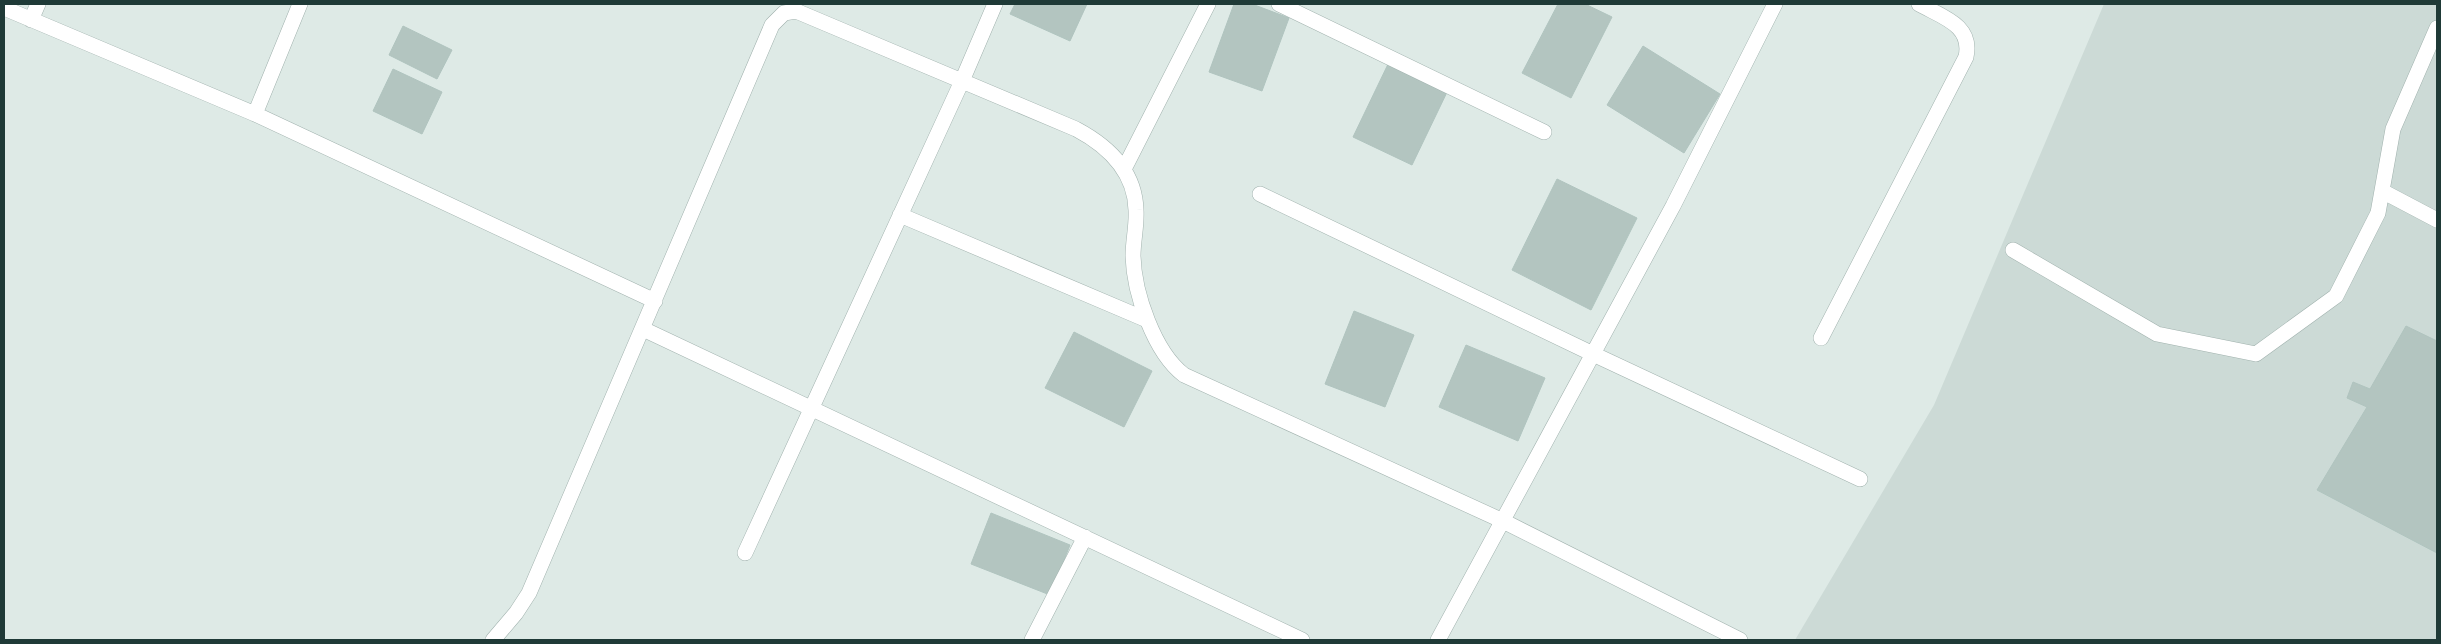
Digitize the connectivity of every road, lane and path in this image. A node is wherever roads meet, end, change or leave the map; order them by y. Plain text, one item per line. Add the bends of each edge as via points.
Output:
1 (38, 4) edge
2 (300, 4) edge
3 (995, 4) edge
4 (1208, 4) edge
5 (1278, 4) edge
6 (1919, 4) edge
7 (1773, 5) edge
8 (4, 8) edge
9 (31, 20) junction
10 (2437, 28) edge
11 (962, 81) junction
12 (255, 114) junction
13 (1544, 132) dead end
14 (1124, 169) junction
15 (2382, 192) junction
16 (1260, 194) dead end
17 (900, 215) junction
18 (2437, 220) edge
19 (2013, 250) dead end
20 (655, 301) junction
21 (1147, 320) junction
22 (643, 329) junction
23 (1821, 338) dead end
24 (1593, 354) junction
25 (812, 408) junction
26 (1860, 479) dead end
27 (1503, 521) junction
28 (1085, 537) junction
29 (744, 553) dead end
30 (493, 640) edge
31 (1032, 640) edge
32 (1302, 640) edge
33 (1438, 640) edge
34 (1740, 640) edge

1 - 9 street
2 - 12 street
3 - 11 street
4 - 14 street
5 - 13 street
6 - 23 street via 1958,26 1966,35 1966,57
7 - 24 street via 1673,206
8 - 9 street
9 - 12 street
10 - 15 street via 2393,129
11 - 14 street via 1076,129 1112,153
11 - 17 street
11 - 20 street via 796,11 784,13 772,25
12 - 20 street
14 - 21 street via 1133,190 1136,210 1133,256
15 - 18 street
15 - 19 street via 2378,213 2336,296 2256,354 2157,334
16 - 24 street
17 - 21 street
17 - 25 street
20 - 22 street
21 - 27 street via 1165,357 1184,375
22 - 25 street
22 - 30 street via 529,593
24 - 26 street
24 - 27 street
25 - 28 street
25 - 29 street
27 - 33 street
27 - 34 street
28 - 31 street
28 - 32 street

